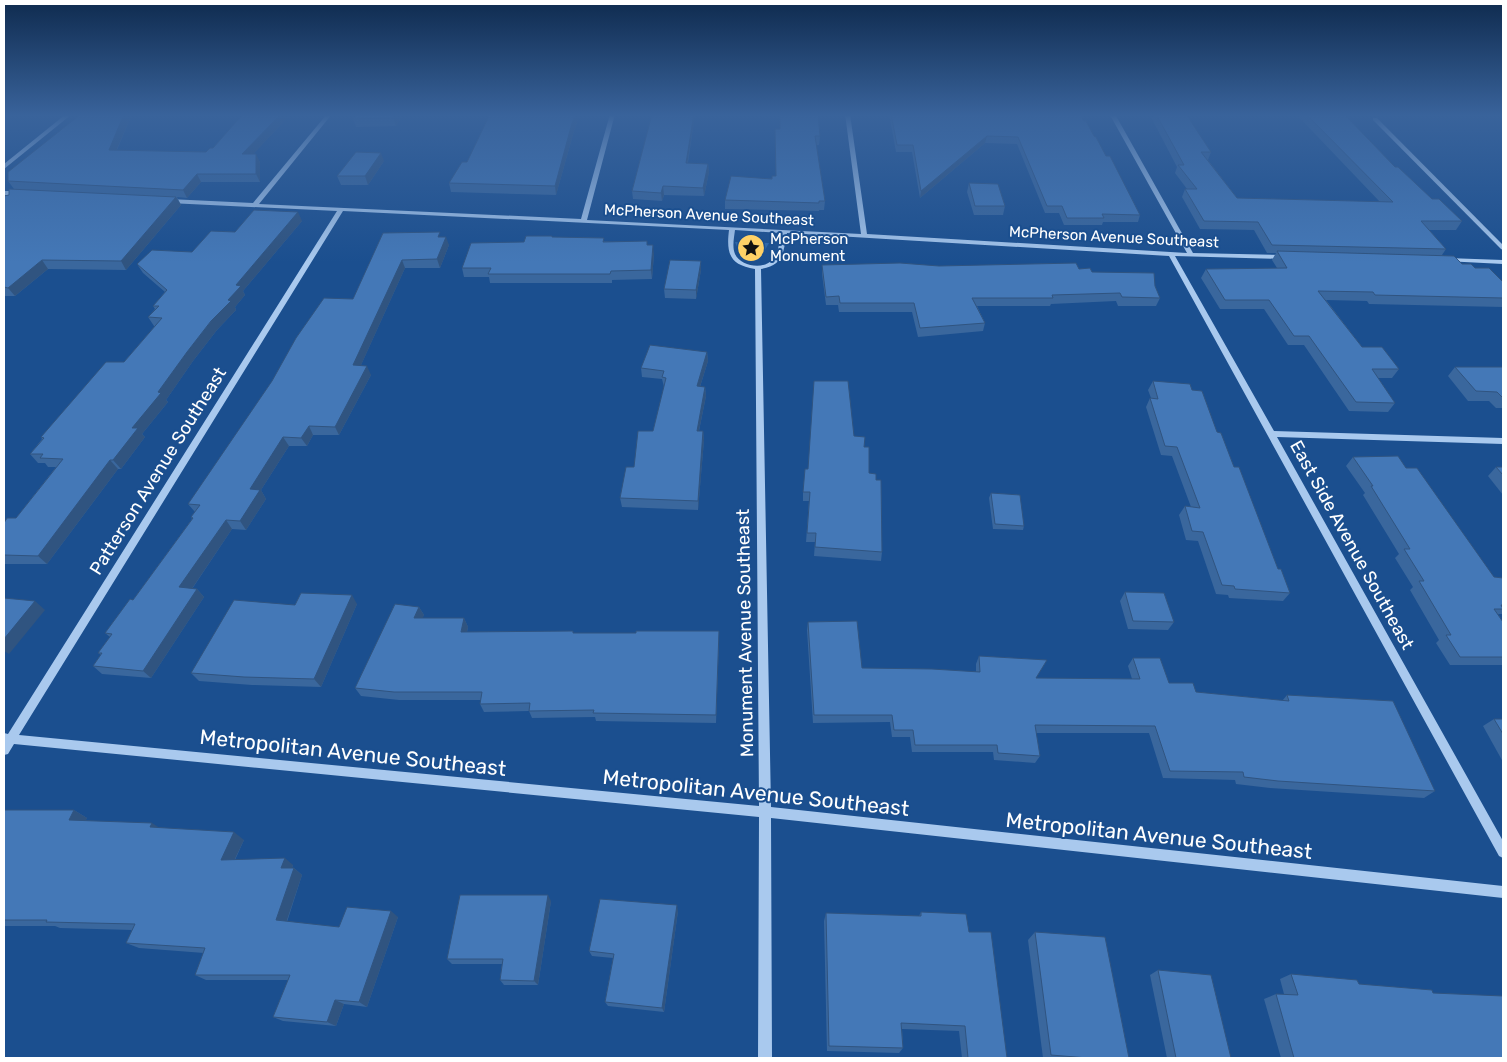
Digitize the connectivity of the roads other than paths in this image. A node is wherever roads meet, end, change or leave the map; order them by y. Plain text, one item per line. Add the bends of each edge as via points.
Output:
1 (289, 164) edge
2 (600, 164) edge
3 (855, 164) edge
4 (1140, 164) edge
5 (1419, 164) edge
6 (4, 192) edge
7 (33, 194) edge
8 (158, 200) edge
9 (255, 205) junction
10 (341, 209) junction
11 (583, 222) junction
12 (732, 228) junction
13 (784, 231) junction
14 (864, 235) junction
15 (1503, 248) edge
16 (1171, 254) junction
17 (1191, 254) junction
18 (1288, 257) edge
19 (1435, 260) edge
20 (1503, 262) edge
21 (758, 268) junction
22 (1273, 434) junction
23 (1503, 441) edge
24 (7, 739) edge
25 (4, 750) edge
26 (765, 812) junction
27 (1503, 852) edge
28 (1503, 892) edge
29 (765, 1058) edge

1 - 9 street
2 - 11 street
3 - 14 street
4 - 17 street
5 - 15 street
6 - 7 street
8 - 9 street, McPherson Avenue Southeast
9 - 10 street, McPherson Avenue Southeast
10 - 11 street, McPherson Avenue Southeast
10 - 24 street, Patterson Avenue Southeast
11 - 12 street, McPherson Avenue Southeast
12 - 13 street, McPherson Avenue Southeast
12 - 21 street via 733,256 737,261
13 - 14 street, McPherson Avenue Southeast
13 - 21 street via 778,258
14 - 16 street, McPherson Avenue Southeast
16 - 17 street, McPherson Avenue Southeast
16 - 22 street, East Side Avenue Southeast
17 - 18 street, McPherson Avenue Southeast
19 - 20 street
21 - 26 street, Monument Avenue Southeast
22 - 23 street
22 - 27 street, East Side Avenue Southeast
24 - 25 street, Patterson Avenue Southeast
24 - 26 street, Metropolitan Avenue Southeast
26 - 28 street, Metropolitan Avenue Southeast
26 - 29 street, Monument Avenue Southeast

